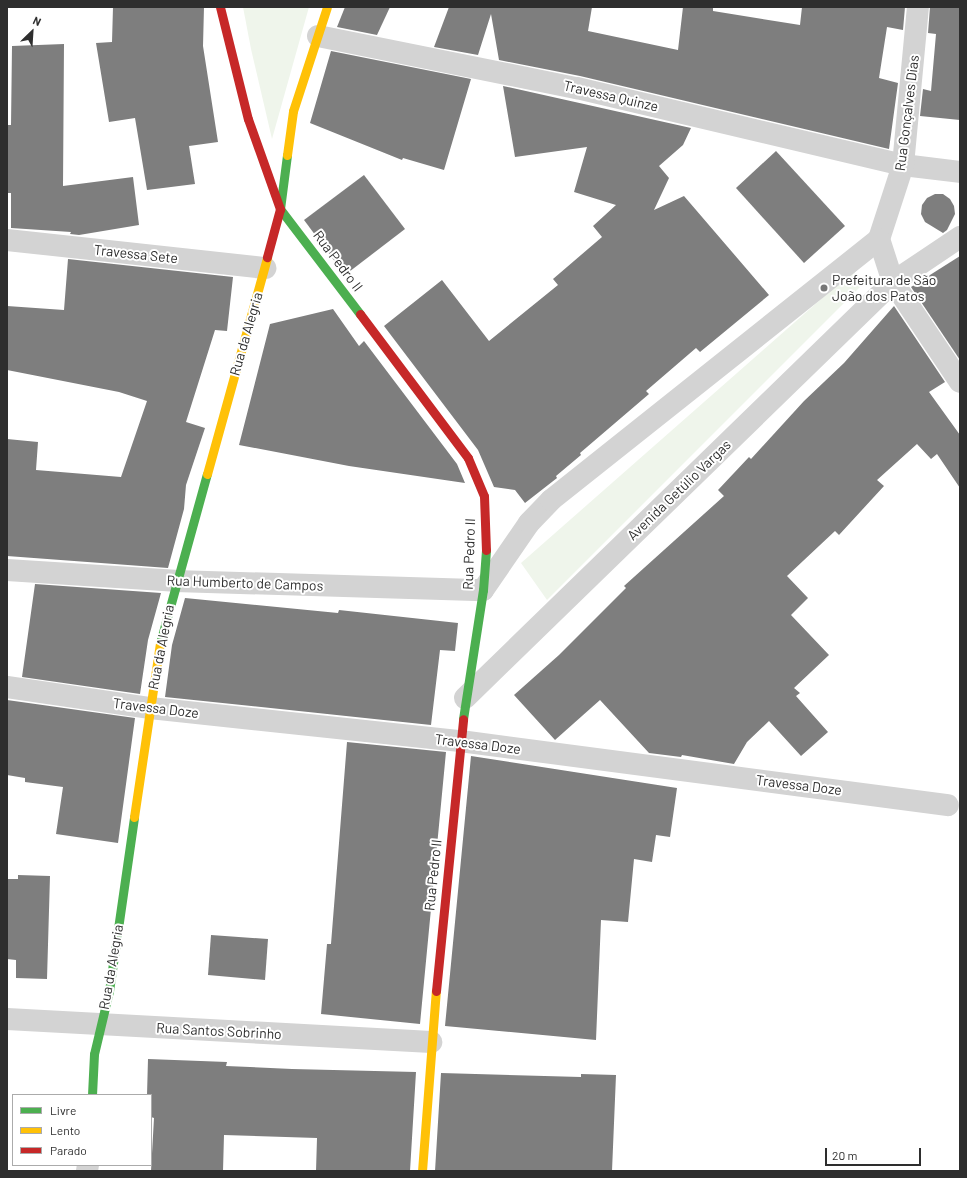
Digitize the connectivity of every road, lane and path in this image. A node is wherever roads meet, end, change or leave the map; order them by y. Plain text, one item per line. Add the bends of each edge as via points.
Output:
1 (220, 7) edge
2 (327, 7) edge
3 (918, 7) edge
4 (318, 36) junction
5 (903, 165) junction
6 (960, 172) edge
7 (280, 209) junction
8 (960, 237) edge
9 (879, 239) junction
10 (7, 240) edge
11 (265, 268) junction
12 (893, 282) junction
13 (960, 382) edge
14 (7, 570) edge
15 (175, 581) junction
16 (483, 590) junction
17 (7, 687) edge
18 (465, 698) junction
19 (150, 708) junction
20 (460, 741) junction
21 (948, 805) dead end
22 (7, 1018) edge
23 (101, 1025) junction
24 (430, 1042) junction
25 (92, 1094) edge
26 (422, 1171) edge

1 - 7 street, Rua Pedro II via 248,119
2 - 4 street
3 - 5 street, Rua Gonçalves Dias
4 - 5 street, Travessa Quinze via 577,88
4 - 7 street via 293,111
5 - 6 street, Travessa Quinze
5 - 9 street, Rua Gonçalves Dias
7 - 11 street, Rua da Alegria
7 - 16 street, Rua Pedro II via 468,458 484,496 486,543
8 - 12 street, Avenida Getúlio Vargas
9 - 12 street
9 - 16 street via 551,500 529,523
10 - 11 street, Travessa Sete
11 - 15 street, Rua da Alegria
12 - 13 street
12 - 18 street, Avenida Getúlio Vargas
14 - 15 street, Rua Humberto de Campos
15 - 16 street, Rua Humberto de Campos
15 - 19 street, Rua da Alegria via 160,642
16 - 18 street, Rua Pedro II
17 - 19 street, Travessa Doze
18 - 20 street, Rua Pedro II
19 - 20 street, Travessa Doze
19 - 23 street, Rua da Alegria via 109,992
20 - 21 street, Travessa Doze
20 - 24 street, Rua Pedro II
22 - 23 street, Rua Santos Sobrinho
23 - 24 street, Rua Santos Sobrinho
23 - 25 street, Rua da Alegria via 94,1054
24 - 26 street, Rua Pedro II

